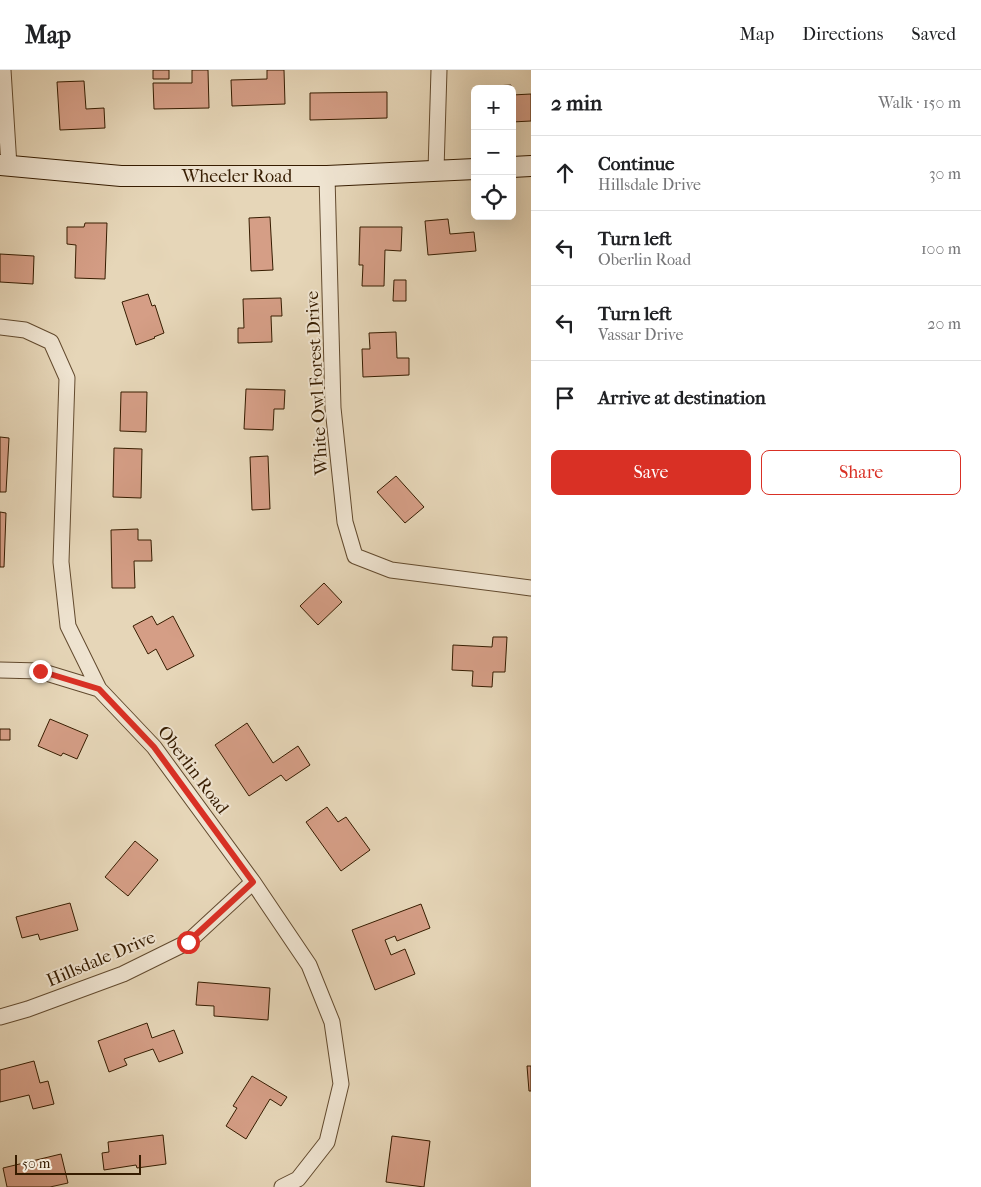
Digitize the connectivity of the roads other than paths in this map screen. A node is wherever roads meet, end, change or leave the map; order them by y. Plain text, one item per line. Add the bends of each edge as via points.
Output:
1 (3, 70) edge
2 (439, 70) edge
3 (4, 166) edge
4 (531, 166) edge
5 (516, 167) edge
6 (471, 169) edge
7 (436, 170) junction
8 (327, 176) junction
9 (0, 327) edge
10 (531, 588) edge
11 (0, 670) edge
12 (99, 689) junction
13 (253, 882) junction
14 (0, 1017) edge
15 (282, 1187) edge

1 - 3 street
2 - 7 street
3 - 8 street, Wheeler Road via 122,176
4 - 5 street
6 - 7 street, Wheeler Road
7 - 8 street, Wheeler Road
8 - 10 street, White Owl Forest Drive via 333,408 345,522 355,556 392,570
9 - 12 street, Oberlin Road via 25,330 51,342 67,378 61,562 68,626
11 - 12 street via 40,671
12 - 13 street, Oberlin Road via 154,747
13 - 14 street, Hillsdale Drive via 188,942 123,974
13 - 15 street, Oberlin Road via 309,965 332,1022 341,1084 327,1142 298,1179

